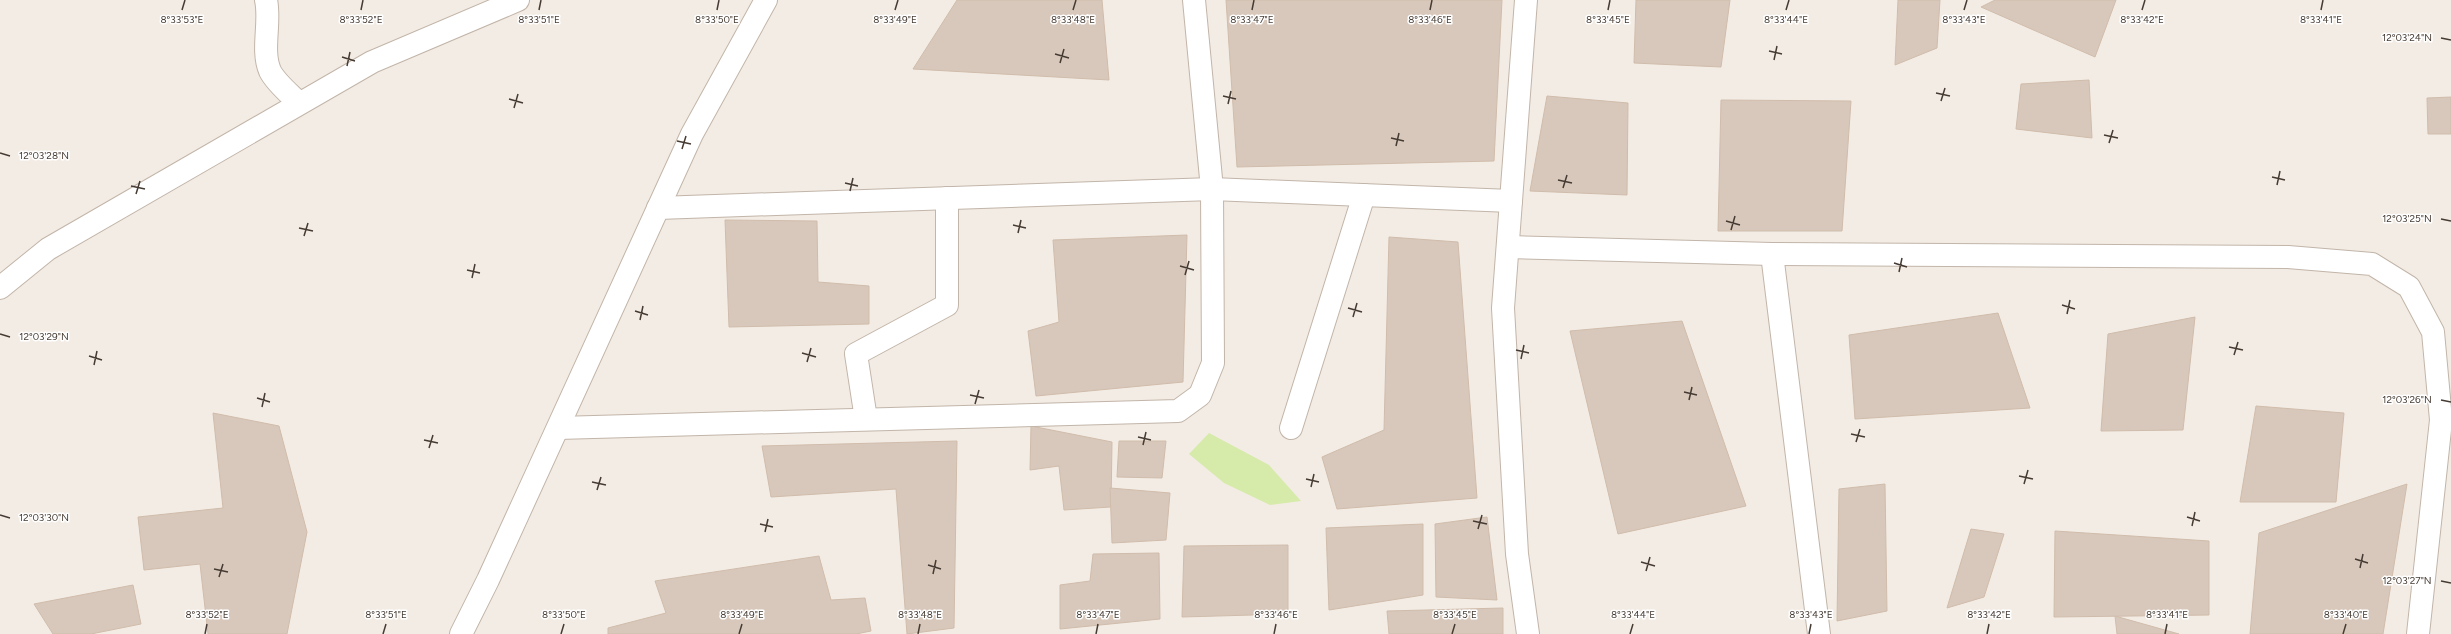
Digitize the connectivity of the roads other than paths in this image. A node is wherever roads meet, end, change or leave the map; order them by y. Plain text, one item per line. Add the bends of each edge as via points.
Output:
1 (266, 0) edge
2 (518, 0) edge
3 (766, 0) edge
4 (1194, 0) edge
5 (1526, 0) edge
6 (299, 103) junction
7 (1212, 189) junction
8 (1364, 195) junction
9 (947, 198) junction
10 (1511, 201) junction
11 (658, 208) junction
12 (1508, 247) junction
13 (1772, 254) junction
14 (0, 288) edge
15 (866, 419) junction
16 (558, 428) junction
17 (1291, 428) dead end
18 (461, 634) edge
19 (1528, 634) edge
20 (1820, 634) edge
21 (2418, 634) edge

1 - 6 street via 270,71
2 - 6 street via 372,62
3 - 11 street via 692,134
4 - 7 street
5 - 10 street
6 - 14 street via 48,249
7 - 8 street
7 - 9 street
7 - 15 street via 1213,363 1200,395 1178,411
8 - 10 street
8 - 17 street
9 - 11 street
9 - 15 street via 947,305 856,354
10 - 12 street
11 - 16 street
12 - 13 street
12 - 19 street via 1503,308 1516,554
13 - 20 street
13 - 21 street via 2288,257 2372,264 2408,287 2433,332 2441,420
15 - 16 street
16 - 18 street

